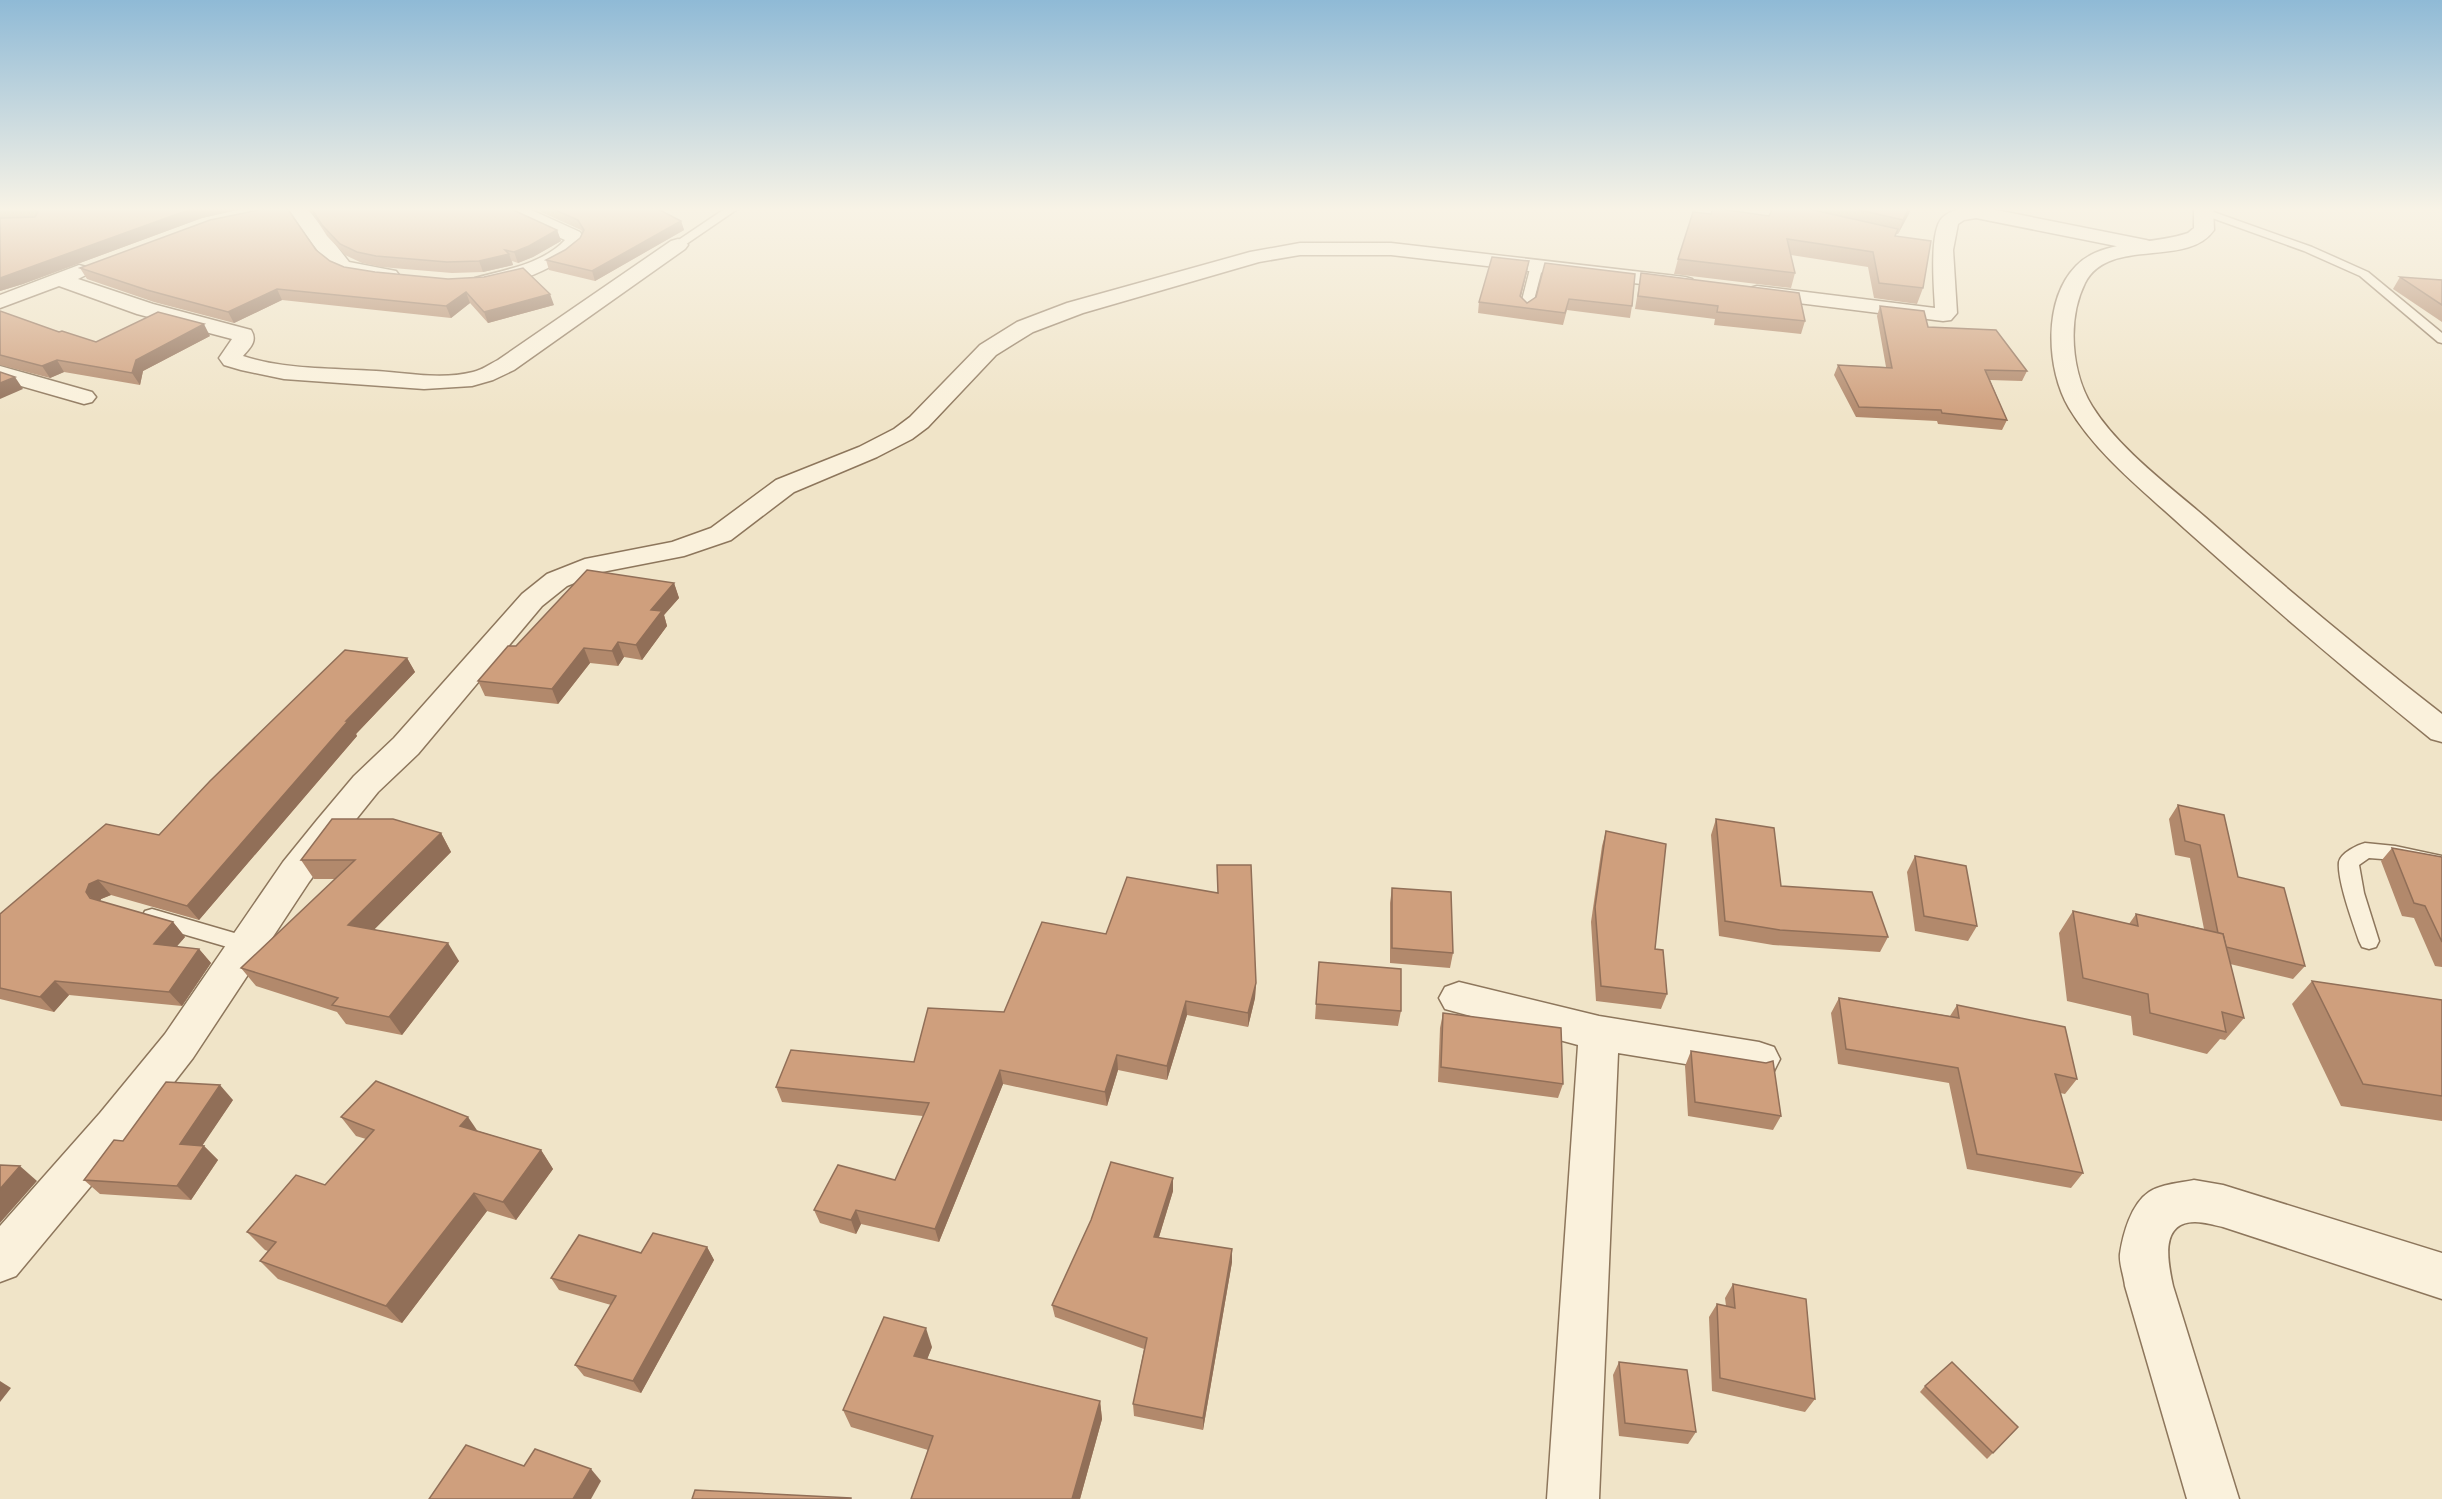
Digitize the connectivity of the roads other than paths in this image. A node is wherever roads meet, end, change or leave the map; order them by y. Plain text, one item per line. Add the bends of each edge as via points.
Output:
1 (61, 278) edge
2 (498, 278) edge
3 (631, 278) edge
4 (1181, 278) edge
5 (1534, 278) edge
6 (1642, 278) edge
7 (1941, 278) edge
8 (2078, 278) edge
9 (2369, 278) edge
10 (58, 279) junction
11 (467, 282) edge
12 (2376, 282) junction
13 (2398, 284) edge
14 (0, 302) edge
15 (1526, 308) edge
16 (2442, 339) edge
17 (0, 373) edge
18 (84, 397) dead end
19 (2442, 732) edge
20 (2442, 863) edge
21 (133, 912) edge
22 (2369, 941) dead end
23 (248, 945) junction
24 (1459, 998) dead end
25 (1599, 1033) junction
26 (1759, 1059) edge
27 (0, 1260) edge
28 (2442, 1275) edge
29 (1573, 1499) edge
30 (2213, 1499) edge

1 - 10 street
2 - 11 street
3 - 10 street via 506,365 473,379 446,382 250,367 230,358 243,342 243,335 145,309
4 - 23 street via 1065,311 1025,327 988,350 919,422 887,444 785,486 735,525 700,543 595,565 572,572 544,589 406,746 343,811 296,872
5 - 15 lane
6 - 7 street via 1943,315 1946,313
8 - 19 street via 2071,291 2062,345 2066,372 2080,407 2107,439 2231,556
9 - 12 lane
10 - 14 street
12 - 13 lane
12 - 16 lane
17 - 18 street
20 - 22 lane via 2365,850 2349,862
21 - 23 lane
23 - 27 street via 179,1046 116,1126
24 - 25 street
25 - 26 street
25 - 29 street
28 - 30 street via 2223,1206 2194,1201 2165,1207 2151,1223 2143,1256

